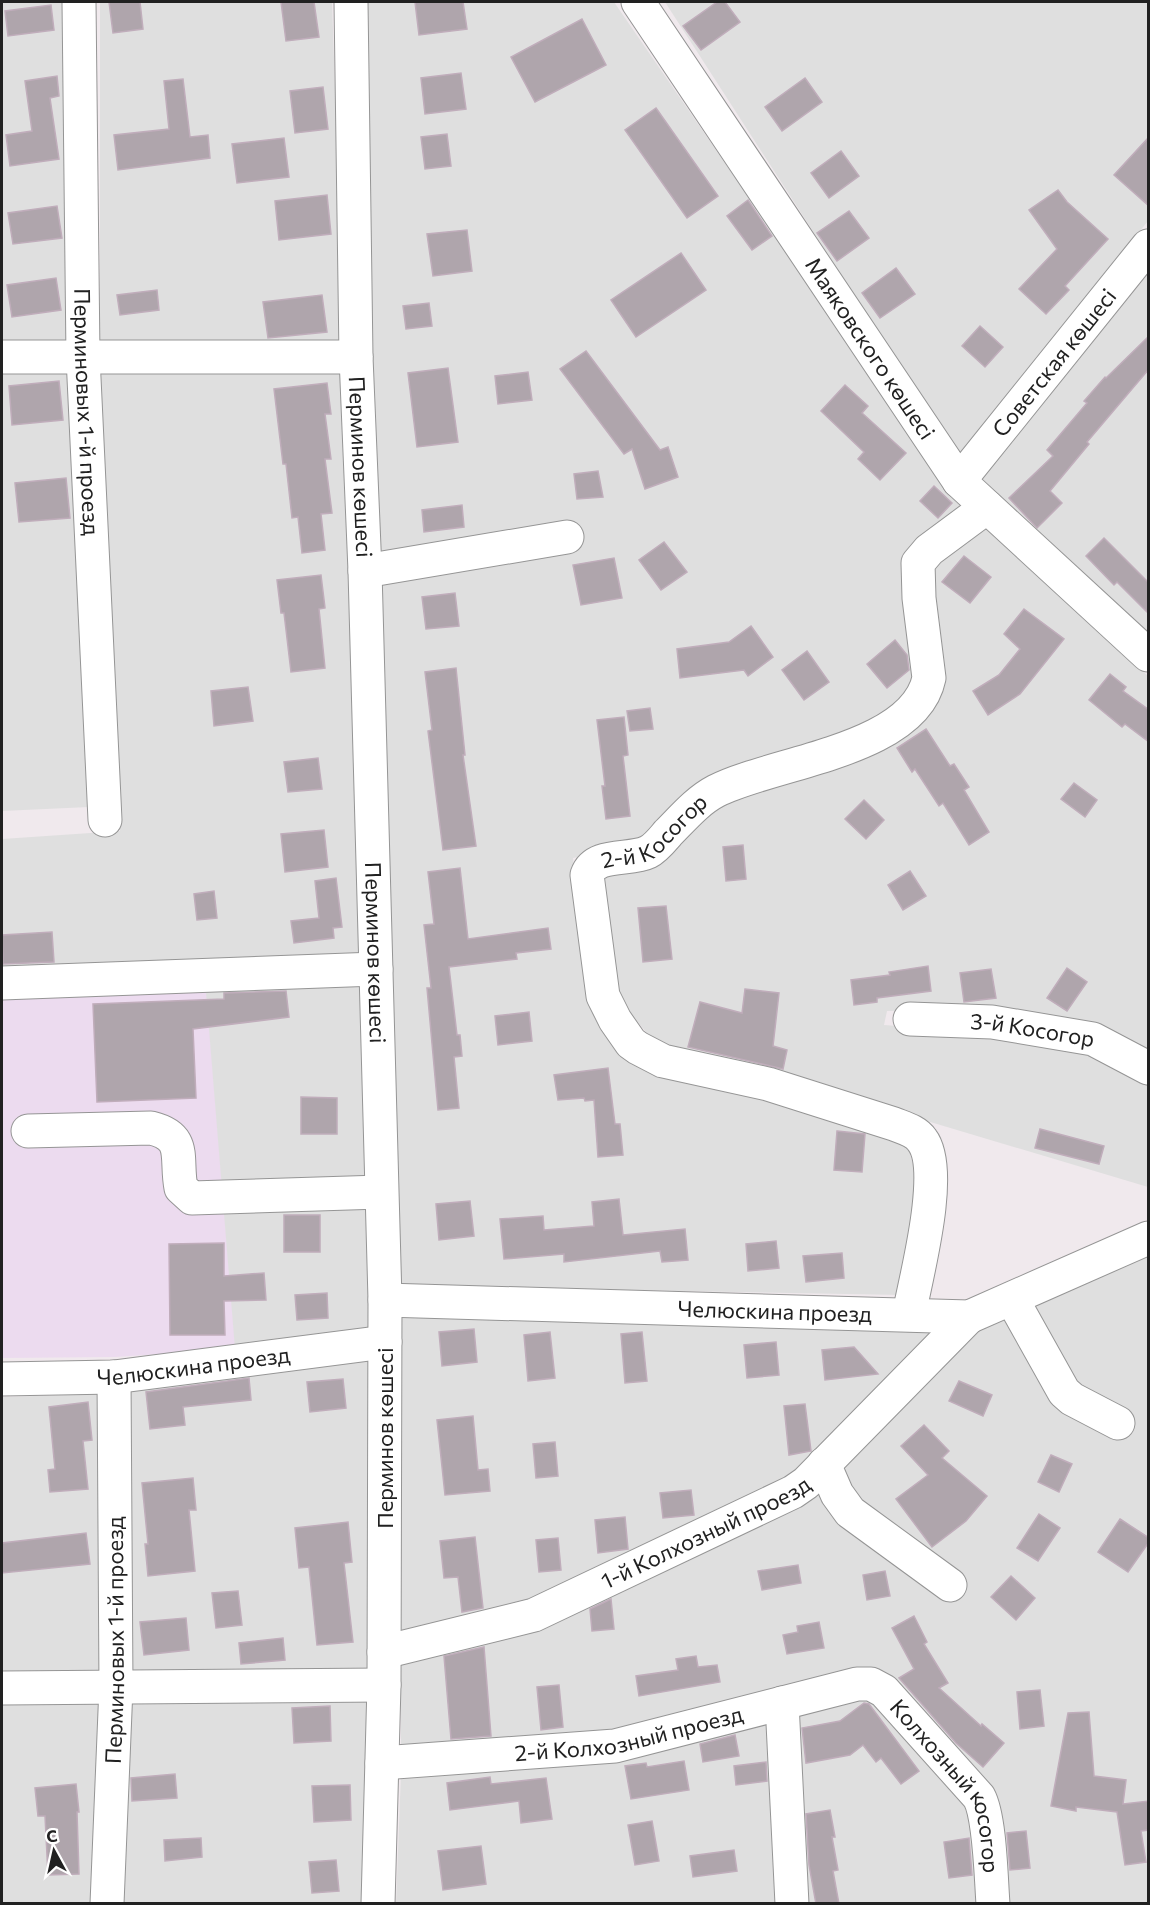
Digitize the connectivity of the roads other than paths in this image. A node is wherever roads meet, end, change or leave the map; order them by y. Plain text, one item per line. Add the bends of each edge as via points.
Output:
1 (79, 2) edge
2 (351, 2) edge
3 (638, 2) edge
4 (1149, 246) edge
5 (2, 357) edge
6 (83, 357) junction
7 (356, 357) junction
8 (959, 481) junction
9 (987, 507) junction
10 (567, 537) dead end
11 (365, 571) junction
12 (1149, 655) edge
13 (105, 820) dead end
14 (376, 969) junction
15 (2, 983) edge
16 (910, 1019) dead end
17 (1149, 1068) edge
18 (28, 1131) dead end
19 (381, 1192) junction
20 (1149, 1238) edge
21 (1012, 1299) junction
22 (385, 1300) junction
23 (909, 1314) junction
24 (969, 1317) junction
25 (385, 1342) junction
26 (114, 1377) junction
27 (2, 1379) edge
28 (1118, 1423) dead end
29 (824, 1464) junction
30 (950, 1585) dead end
31 (384, 1652) junction
32 (871, 1684) joint
33 (384, 1685) junction
34 (2, 1688) edge
35 (116, 1688) junction
36 (782, 1703) junction
37 (382, 1763) junction
38 (106, 1904) edge
39 (378, 1904) edge
40 (792, 1904) edge
41 (993, 1904) edge

1 - 6 street, Перминовых 1-й проезд
2 - 7 street, Перминов көшесі
3 - 8 street, Маяковского көшесі
4 - 8 street, Советская көшесі
5 - 6 street
6 - 7 street
6 - 13 street, Перминовых 1-й проезд
7 - 11 street, Перминов көшесі
8 - 9 street, Маяковского көшесі
9 - 12 street, Маяковского көшесі
9 - 23 street, 2-й Косогор via 929,550 918,563 930,678 915,708 872,737 717,790 648,852 602,861 589,869 587,875 603,996 631,1043 663,1061 768,1084 894,1124 922,1139 932,1183
10 - 11 street
11 - 14 street, Перминов көшесі
14 - 15 street
14 - 19 street, Перминов көшесі
16 - 17 street, 3-й Косогор via 992,1022 1093,1040
18 - 19 street via 164,1131 178,1146 181,1188 192,1198
19 - 22 street, Перминов көшесі
20 - 21 street, Челюскина проезд
21 - 24 street, Челюскина проезд
21 - 28 street via 1064,1392
22 - 23 street, Челюскина проезд
22 - 25 street, Перминов көшесі
23 - 24 street, Челюскина проезд
24 - 29 street, 1-й Колхозный проезд
25 - 26 street, Челюскина проезд
25 - 31 street, Перминов көшесі
26 - 27 street, Челюскина проезд
26 - 35 street, Перминовых 1-й проезд
29 - 30 street via 850,1512
29 - 31 street, 1-й Колхозный проезд via 806,1483 787,1495 534,1615
31 - 33 street, Перминов көшесі
32 - 36 street, 2-й Колхозный проезд
32 - 41 street, Колхозный косогор via 884,1691 979,1797 985,1819
33 - 35 street
33 - 37 street, Перминов көшесі
34 - 35 street
35 - 38 street, Перминовых 1-й проезд
36 - 37 street, 2-й Колхозный проезд via 615,1746
36 - 40 street
37 - 39 street, Перминов көшесі

